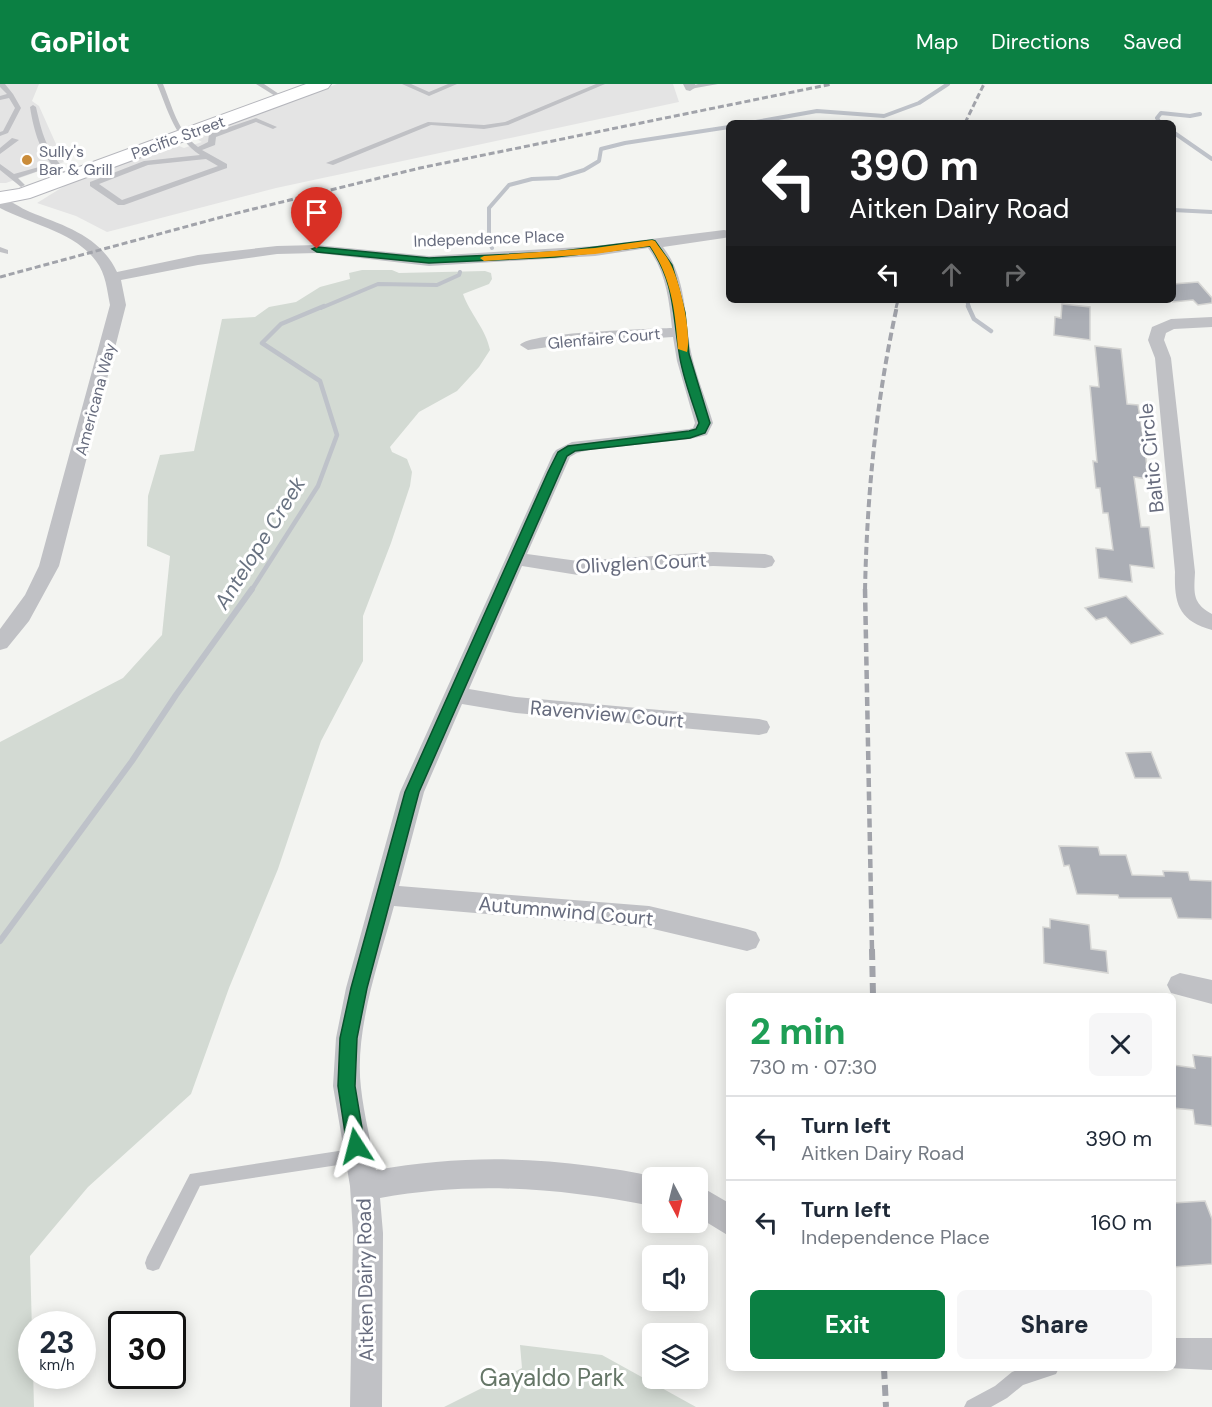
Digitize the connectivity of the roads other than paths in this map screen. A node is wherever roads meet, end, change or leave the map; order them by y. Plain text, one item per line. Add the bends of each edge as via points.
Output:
1 (1, 84) edge
2 (160, 84) edge
3 (295, 84) edge
4 (322, 84) edge
5 (405, 84) edge
6 (454, 84) edge
7 (602, 84) edge
8 (715, 84) edge
9 (689, 86) edge
10 (271, 92) edge
11 (11, 95) junction
12 (0, 98) edge
13 (33, 107) dead end
14 (273, 127) dead end
15 (181, 130) junction
16 (0, 134) edge
17 (15, 140) dead end
18 (198, 149) junction
19 (0, 152) edge
20 (210, 156) junction
21 (330, 163) dead end
22 (0, 166) edge
23 (54, 168) junction
24 (17, 181) junction
25 (0, 196) edge
26 (0, 202) edge
27 (724, 234) dead end
28 (652, 243) junction
29 (114, 277) junction
30 (1212, 322) edge
31 (681, 332) junction
32 (528, 345) dead end
33 (517, 559) junction
34 (765, 561) dead end
35 (1212, 622) edge
36 (0, 643) edge
37 (457, 695) junction
38 (759, 727) dead end
39 (384, 895) junction
40 (747, 940) dead end
41 (1180, 985) dead end
42 (1212, 992) edge
43 (358, 1155) junction
44 (364, 1186) junction
45 (642, 1189) edge
46 (708, 1207) edge
47 (726, 1219) edge
48 (153, 1263) dead end
49 (1176, 1354) edge
50 (1212, 1354) edge
51 (1040, 1371) edge
52 (366, 1407) edge
53 (973, 1407) edge

1 - 11 lane
2 - 15 lane
3 - 10 main road, Pacific Street
4 - 10 main road, Pacific Street
5 - 6 lane via 429,94
7 - 21 lane via 506,124 484,127 430,123
8 - 9 lane
10 - 15 main road, Pacific Street
11 - 12 lane
11 - 16 lane via 18,108 6,132
13 - 23 lane via 39,140
14 - 18 lane via 256,120 212,136 212,143
15 - 18 lane
15 - 23 main road, Pacific Street
15 - 25 main road, Pacific Street via 23,194
17 - 19 lane
18 - 20 lane
20 - 20 lane via 224,166 121,203 93,184 147,163
22 - 24 lane
23 - 24 main road, Pacific Street
24 - 25 main road, Pacific Street
26 - 29 street, Americana Way via 87,243
27 - 28 street, Independence Place
28 - 29 street, Independence Place via 546,255 429,261 317,249 277,250 198,260
28 - 31 street, Aitken Dairy Road via 667,265
29 - 36 street, Americana Way via 117,316 59,536 39,590
30 - 35 street, Baltic Circle via 1171,324 1158,330 1156,340 1163,358 1185,572 1184,600 1194,615
31 - 32 street, Glenfaire Court
31 - 33 street, Aitken Dairy Road via 704,423 701,431 589,445 562,454
33 - 34 street, Olivglen Court via 578,568 713,559
33 - 37 street, Aitken Dairy Road
37 - 38 street, Ravenview Court via 516,705
37 - 39 street, Aitken Dairy Road via 412,792
39 - 40 street, Autumnwind Court via 649,917
39 - 43 street, Aitken Dairy Road via 349,1038 346,1086
41 - 42 street
43 - 44 street, Aitken Dairy Road
43 - 48 lane via 195,1179
44 - 45 street via 456,1173 613,1183
44 - 52 street, Aitken Dairy Road via 368,1233
46 - 47 street
49 - 50 street
51 - 53 lane via 1018,1378

